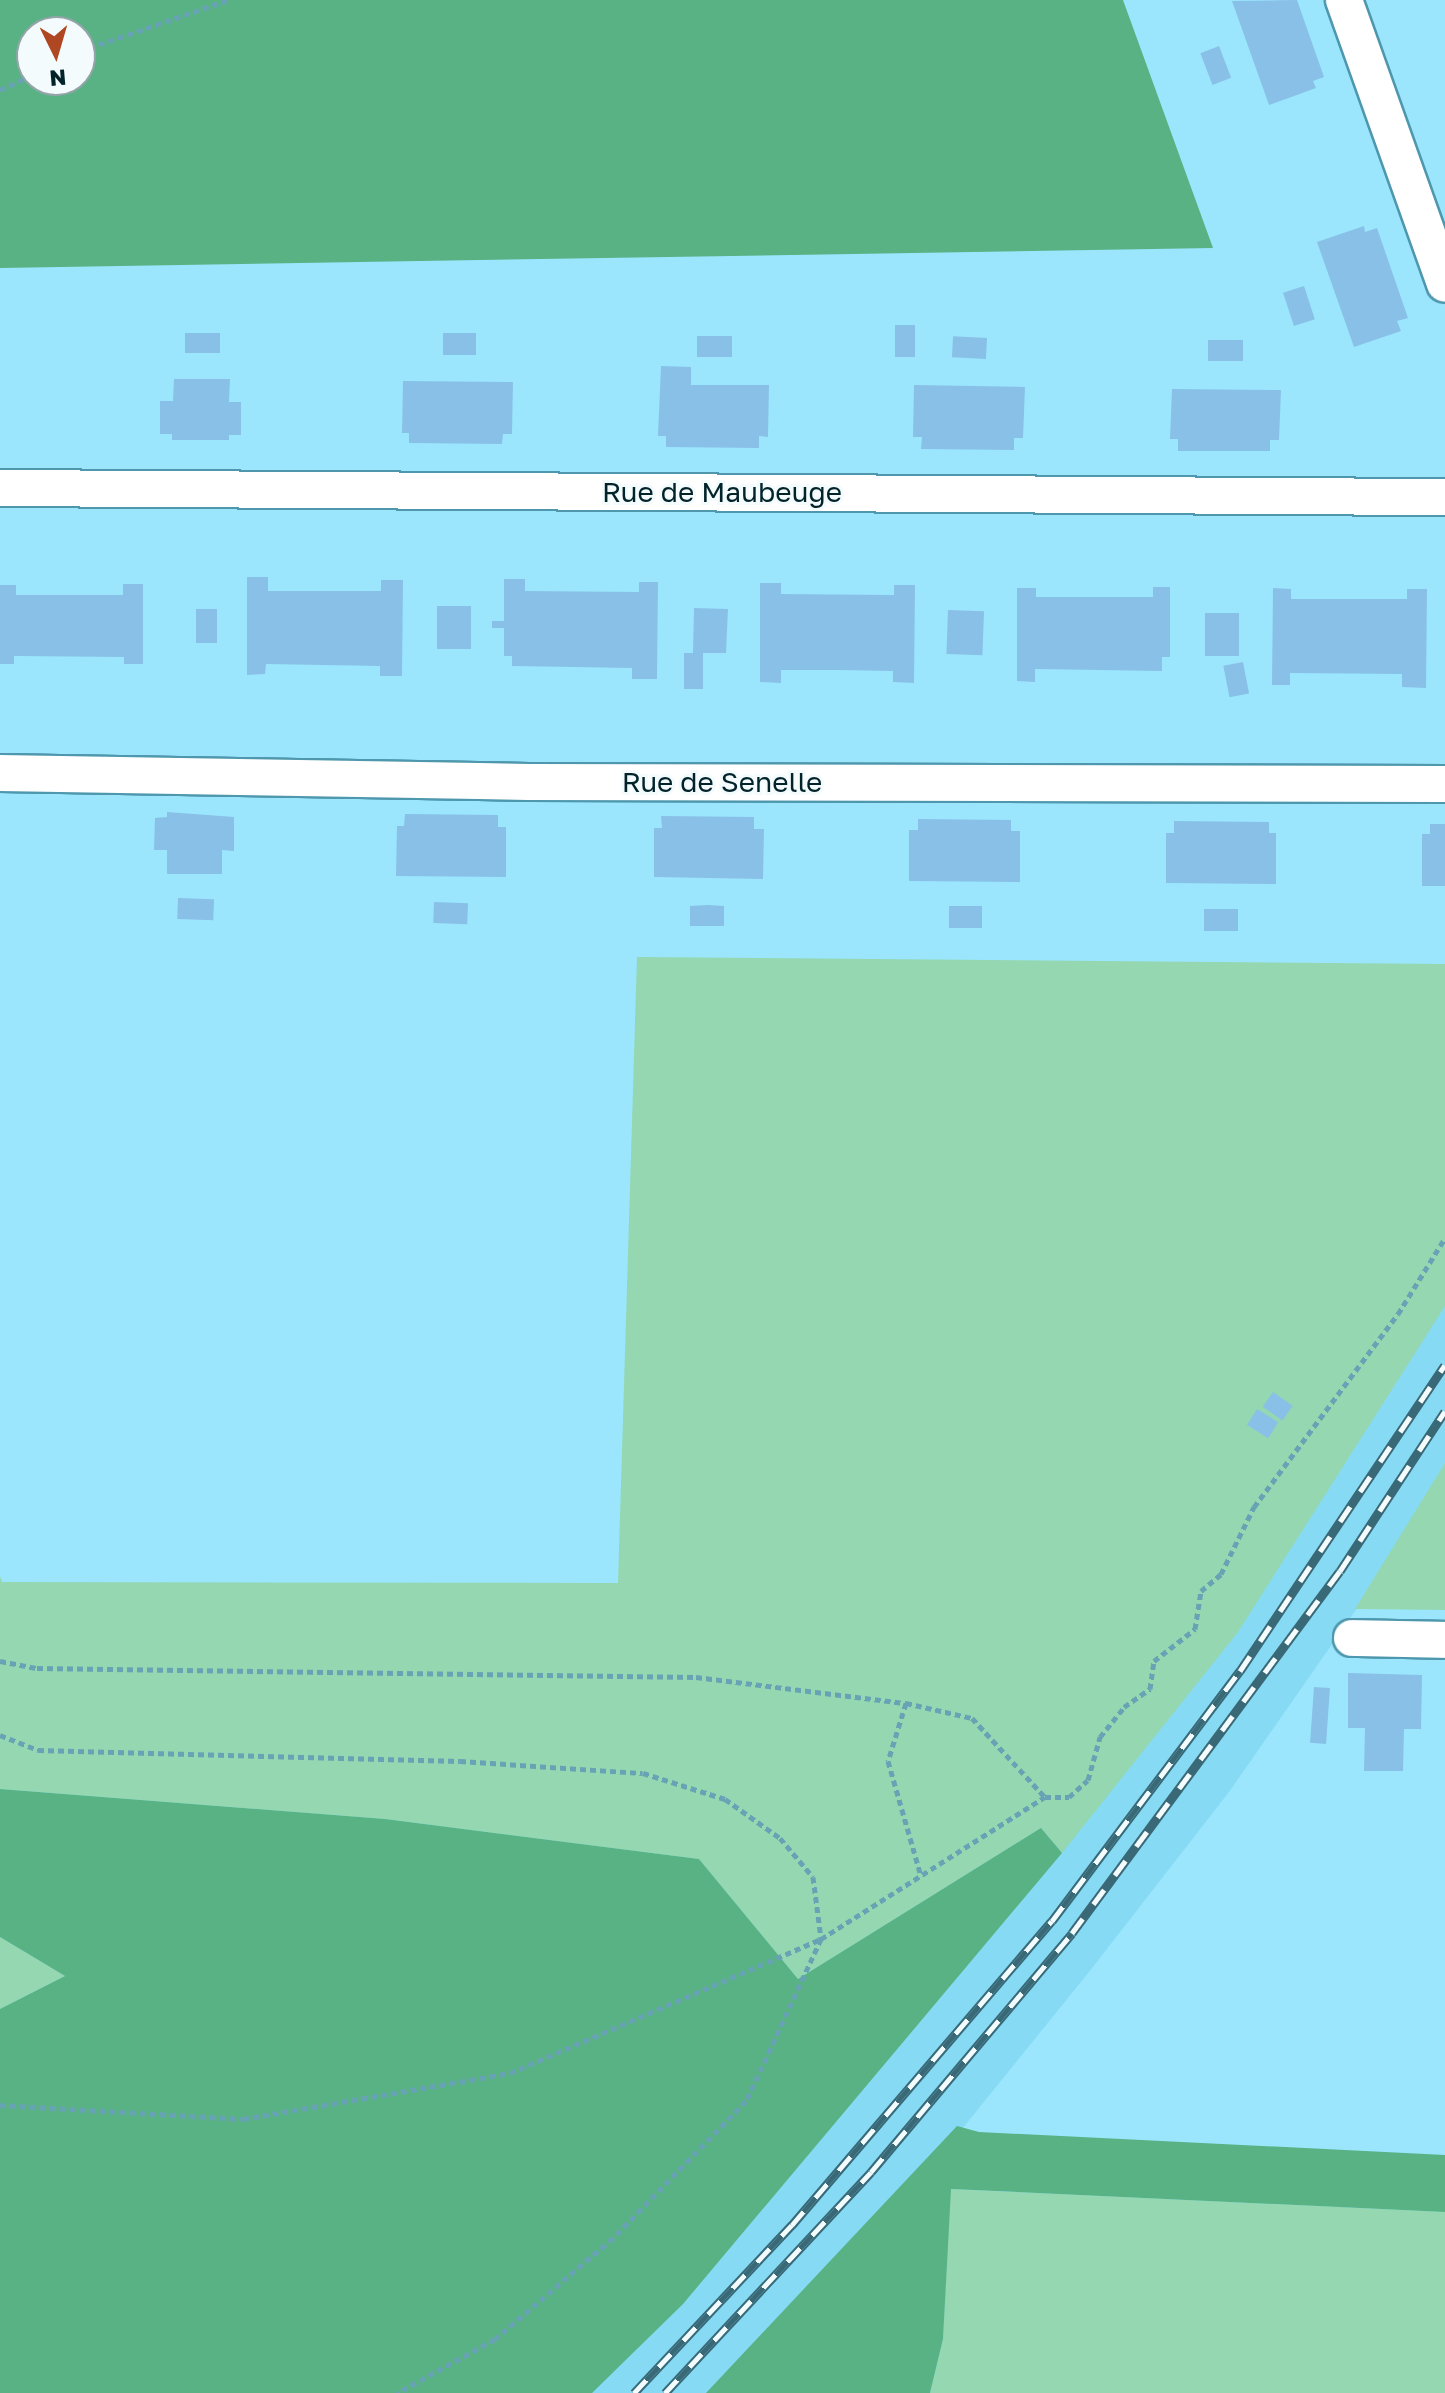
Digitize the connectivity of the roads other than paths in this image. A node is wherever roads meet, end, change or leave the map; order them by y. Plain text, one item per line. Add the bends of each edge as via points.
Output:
1 (1344, 0) edge
2 (1445, 284) edge
3 (0, 488) edge
4 (1445, 497) edge
5 (0, 773) edge
6 (1445, 784) edge
7 (1352, 1638) dead end
8 (1445, 1640) edge

1 - 2 street
3 - 4 street, Rue de Maubeuge
5 - 6 street, Rue de Senelle via 529,782
7 - 8 street

